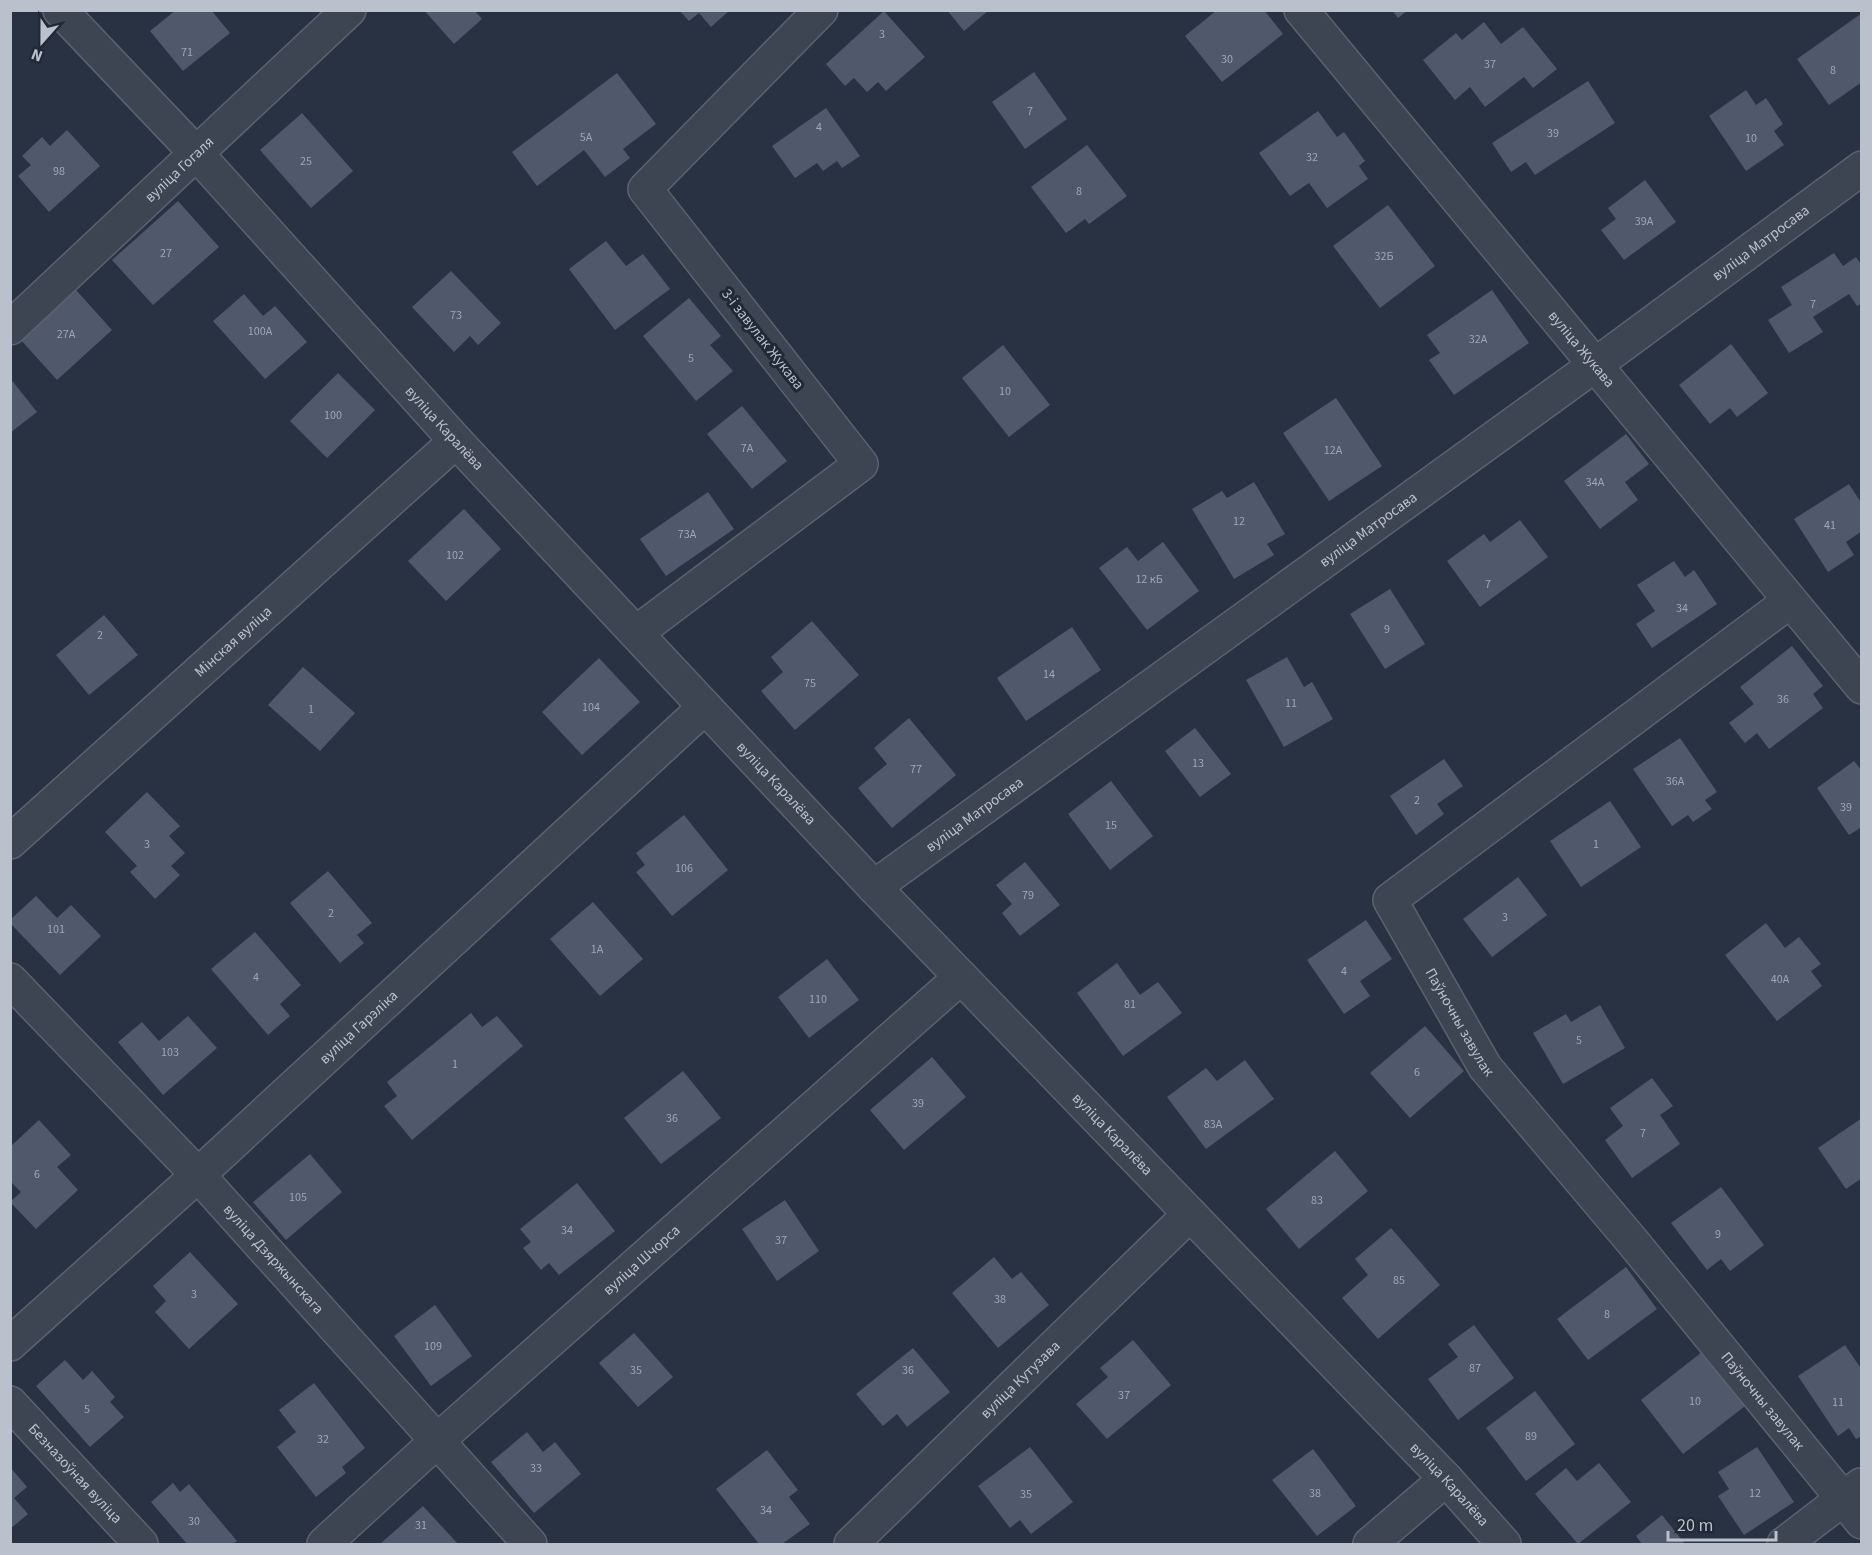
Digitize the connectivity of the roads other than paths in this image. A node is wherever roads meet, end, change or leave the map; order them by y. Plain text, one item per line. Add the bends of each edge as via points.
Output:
1 (60, 10) edge
2 (349, 10) edge
3 (821, 10) edge
4 (1301, 10) edge
5 (196, 153) junction
6 (1862, 168) edge
7 (10, 327) edge
8 (1595, 365) junction
9 (456, 441) junction
10 (1790, 601) junction
11 (636, 633) junction
12 (1862, 687) edge
13 (705, 707) junction
14 (10, 842) edge
15 (874, 887) junction
16 (961, 977) junction
17 (10, 980) edge
18 (198, 1175) junction
19 (1190, 1214) junction
20 (10, 1344) edge
21 (10, 1403) edge
22 (438, 1440) junction
23 (1446, 1479) junction
24 (1856, 1502) edge
25 (141, 1545) edge
26 (324, 1545) edge
27 (530, 1545) edge
28 (851, 1545) edge
29 (1370, 1545) edge
30 (1504, 1545) edge
31 (1784, 1545) edge

1 - 5 street, вуліца Каралёва
2 - 5 street, вуліца Гогаля
3 - 11 street, 3-і завулак Жукава via 645,189 861,464
4 - 8 street, вуліца Жукава
5 - 7 street, вуліца Гогаля
5 - 9 street, вуліца Каралёва
6 - 8 street, вуліца Матросава
8 - 10 street, вуліца Жукава
8 - 15 street, вуліца Матросава
9 - 11 street, вуліца Каралёва
9 - 14 street, Мінская вуліца
10 - 12 street, вуліца Жукава
10 - 24 street, Паўночны завулак via 1390,900 1485,1067
11 - 13 street, вуліца Каралёва
13 - 15 street, вуліца Каралёва
13 - 18 street, вуліца Гарэліка
15 - 16 street, вуліца Каралёва
16 - 19 street, вуліца Каралёва
16 - 22 street, вуліца Шчорса
17 - 18 street, вуліца Дзяржынскага
18 - 20 street, вуліца Гарэліка
18 - 22 street, вуліца Дзяржынскага
19 - 23 street, вуліца Каралёва
19 - 28 street, вуліца Кутузава
21 - 25 street, Безназоўная вуліца
22 - 26 street, вуліца Шчорса
22 - 27 street, вуліца Дзяржынскага
23 - 29 street
23 - 30 street, вуліца Каралёва
24 - 31 street

